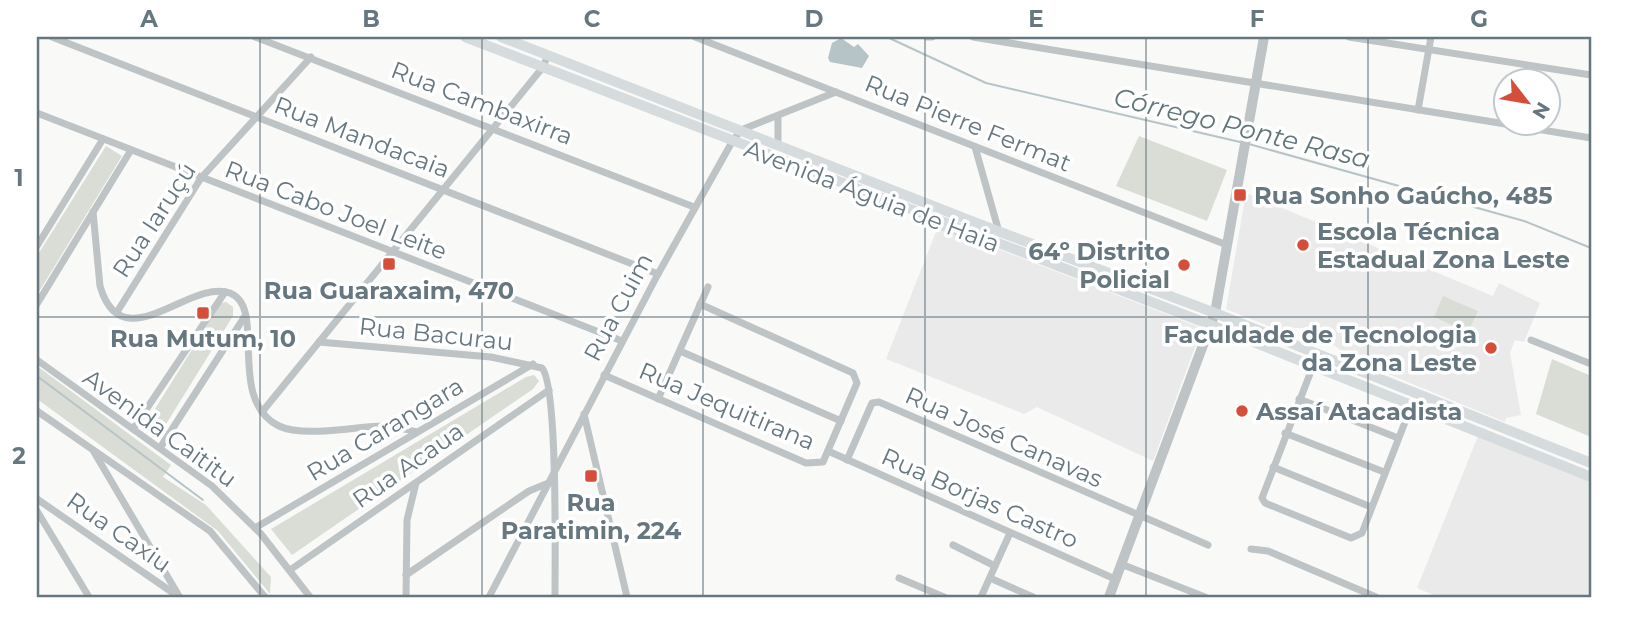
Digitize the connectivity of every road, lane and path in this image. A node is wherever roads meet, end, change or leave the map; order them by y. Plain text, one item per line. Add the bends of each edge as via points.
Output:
1 (52, 37) edge
2 (255, 37) edge
3 (465, 37) edge
4 (501, 37) edge
5 (695, 37) edge
6 (973, 37) edge
7 (1264, 37) edge
8 (1349, 37) edge
9 (1431, 37) edge
10 (1429, 49) junction
11 (548, 55) junction
12 (311, 57) junction
13 (543, 67) junction
14 (1591, 75) edge
15 (1256, 84) junction
16 (836, 92) junction
17 (1418, 110) junction
18 (37, 113) edge
19 (257, 116) junction
20 (778, 116) junction
21 (493, 128) junction
22 (741, 130) junction
23 (1591, 138) edge
24 (103, 139) junction
25 (732, 142) junction
26 (778, 144) junction
27 (975, 147) junction
28 (131, 150) junction
29 (201, 178) junction
30 (444, 190) junction
31 (694, 207) junction
32 (93, 212) junction
33 (974, 223) junction
34 (964, 231) junction
35 (999, 232) junction
36 (1227, 245) junction
37 (37, 246) edge
38 (391, 252) junction
39 (657, 274) junction
40 (708, 287) dead end
41 (225, 292) junction
42 (37, 304) edge
43 (700, 304) junction
44 (117, 312) junction
45 (1215, 313) junction
46 (246, 316) junction
47 (1211, 325) junction
48 (1531, 340) dead end
49 (622, 341) junction
50 (319, 342) junction
51 (680, 351) junction
52 (37, 360) edge
53 (534, 363) junction
54 (1591, 364) edge
55 (1312, 366) junction
56 (604, 375) junction
57 (549, 390) junction
58 (658, 399) junction
59 (1299, 399) junction
60 (1412, 404) junction
61 (37, 411) edge
62 (262, 412) junction
63 (584, 414) junction
64 (841, 421) junction
65 (132, 429) junction
66 (417, 432) junction
67 (1285, 433) junction
68 (1398, 438) junction
69 (160, 448) junction
70 (92, 449) junction
71 (828, 452) junction
72 (847, 460) junction
73 (1591, 463) edge
74 (1273, 467) junction
75 (554, 471) junction
76 (1384, 472) junction
77 (1591, 477) edge
78 (416, 483) junction
79 (547, 484) junction
80 (37, 499) edge
81 (1371, 507) junction
82 (37, 511) edge
83 (1139, 517) junction
84 (255, 528) junction
85 (1010, 533) junction
86 (953, 545) dead end
87 (1208, 545) dead end
88 (1251, 549) dead end
89 (1121, 564) junction
90 (995, 566) junction
91 (290, 570) junction
92 (406, 575) junction
93 (899, 578) dead end
94 (990, 578) junction
95 (1115, 579) junction
96 (89, 597) edge
97 (179, 597) edge
98 (265, 597) edge
99 (310, 597) edge
100 (407, 597) edge
101 (488, 597) edge
102 (555, 597) edge
103 (627, 597) edge
104 (943, 597) edge
105 (981, 597) edge
106 (1033, 597) edge
107 (1109, 597) edge
108 (1205, 597) edge
109 (1376, 597) edge

1 - 19 street, Rua Mandacaia
2 - 12 street, Rua Cambaxirra
3 - 13 main road, Avenida Águia de Haia
4 - 11 main road, Avenida Águia de Haia
5 - 16 street, Rua Pierre Fermat
6 - 15 street
7 - 15 street
8 - 10 street
9 - 10 street
10 - 14 street
10 - 17 street
11 - 13 street
11 - 22 main road, Avenida Águia de Haia
12 - 19 street, Rua Iaruçú
12 - 21 street, Rua Cambaxirra
13 - 21 street
13 - 25 main road, Avenida Águia de Haia
15 - 17 street
15 - 36 street
16 - 20 street
16 - 27 street, Rua Pierre Fermat
17 - 23 street
18 - 24 street, Rua Cabo Joel Leite
19 - 29 street, Rua Iaruçú
19 - 30 street, Rua Mandacaia
20 - 22 street
20 - 26 street
21 - 30 street
21 - 31 street, Rua Cambaxirra
22 - 25 street, Rua Cuim
22 - 26 main road, Avenida Águia de Haia
24 - 28 street, Rua Cabo Joel Leite
24 - 37 street
25 - 31 street, Rua Cuim
25 - 34 main road, Avenida Águia de Haia
26 - 33 main road, Avenida Águia de Haia
27 - 35 street
27 - 36 street, Rua Pierre Fermat
28 - 29 street, Rua Cabo Joel Leite
28 - 32 street
29 - 38 street, Rua Cabo Joel Leite
29 - 44 street, Rua Iaruçú
30 - 38 street
30 - 39 street, Rua Mandacaia
31 - 39 street, Rua Cuim
32 - 42 street
32 - 44 street via 100,286
33 - 34 main road via 973,230
33 - 35 main road, Avenida Águia de Haia
34 - 47 main road, Avenida Águia de Haia
35 - 45 main road, Avenida Águia de Haia
36 - 45 street
38 - 49 street, Rua Cabo Joel Leite
38 - 50 street
39 - 49 street, Rua Cuim
40 - 43 street
41 - 44 street via 142,318
41 - 46 street via 236,297
41 - 65 street
43 - 51 street
43 - 64 street, Rua Jequitirana via 853,373 857,383
45 - 47 street
45 - 73 main road, Avenida Águia de Haia
46 - 62 street via 249,384
46 - 69 street
47 - 55 main road, Avenida Águia de Haia
47 - 83 street
48 - 54 street
49 - 56 street, Rua Cuim
50 - 53 street, Rua Bacurau
50 - 62 street
51 - 58 street
51 - 64 street
52 - 65 street, Avenida Caititu
53 - 57 street, Rua Bacurau via 546,372
53 - 66 street, Rua Carangara
55 - 59 street
55 - 60 main road, Avenida Águia de Haia
56 - 58 street, Rua Jequitirana
56 - 63 street, Rua Cuim
57 - 75 street
57 - 78 street, Rua Acaua
58 - 71 street, Rua Jequitirana via 806,463 820,464
59 - 67 street
59 - 68 street
60 - 68 street
60 - 77 main road, Avenida Águia de Haia
61 - 70 street
62 - 66 street via 287,429 388,426
63 - 75 street, Rua Cuim
63 - 103 street
64 - 71 street, Rua Jequitirana
65 - 69 street, Avenida Caititu
66 - 84 street, Rua Carangara
67 - 74 street
67 - 76 street
68 - 76 street
69 - 84 street, Avenida Caititu via 212,486
70 - 97 street
70 - 98 street via 210,531
71 - 72 street, Rua Borjas Castro
72 - 83 street, Rua José Canavas via 876,401
72 - 85 street, Rua Borjas Castro
74 - 81 street
74 - 81 street via 1263,501 1314,523 1356,538
75 - 79 street, Rua Cuim
75 - 102 street
76 - 81 street
78 - 91 street, Rua Acaua
78 - 92 street via 408,508
79 - 92 street via 529,491
79 - 101 street, Rua Cuim
80 - 97 street, Rua Caxiu
82 - 96 street
83 - 87 street
83 - 89 street
84 - 91 street, Avenida Caititu
85 - 90 street
85 - 95 street, Rua Borjas Castro
86 - 90 street
88 - 109 street via 1268,551
89 - 95 street
89 - 108 street
90 - 94 street
91 - 99 street, Avenida Caititu
92 - 100 street
93 - 104 street
94 - 105 street
94 - 106 street
95 - 107 street

